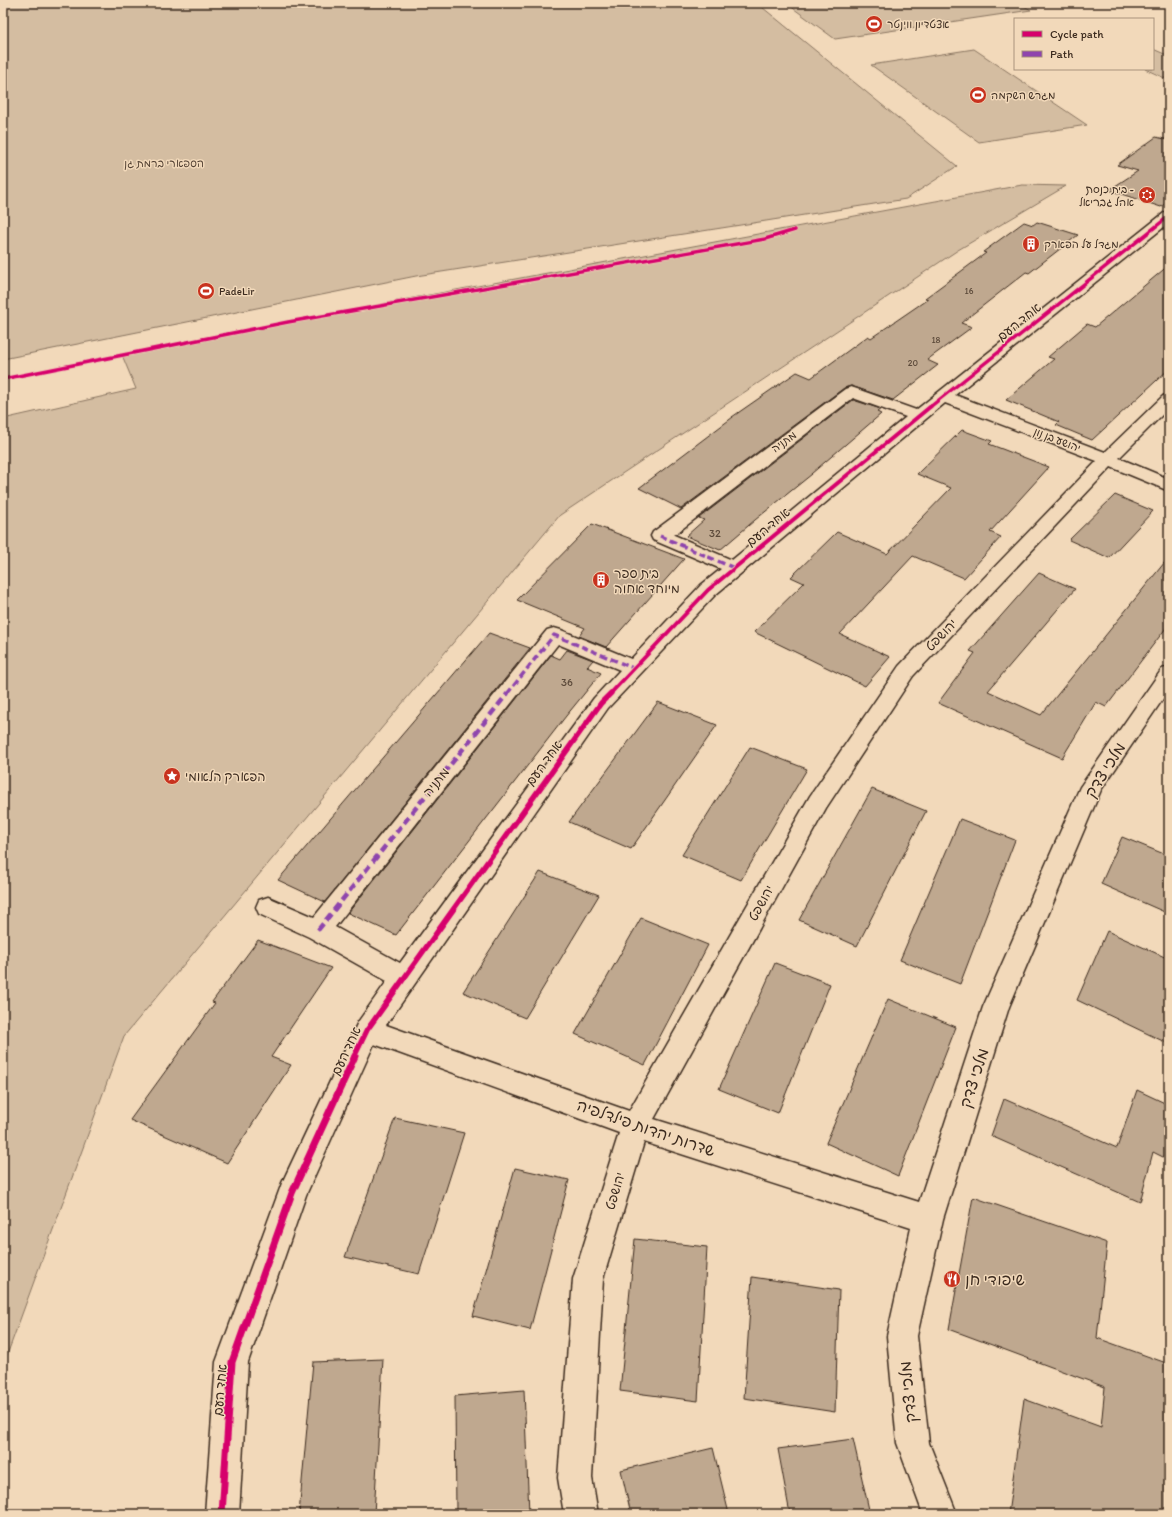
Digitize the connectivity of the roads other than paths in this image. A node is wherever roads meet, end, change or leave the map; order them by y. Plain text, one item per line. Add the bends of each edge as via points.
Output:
1 (1169, 216) edge
2 (943, 396) junction
3 (1169, 399) edge
4 (918, 416) junction
5 (1108, 460) junction
6 (1169, 486) edge
7 (734, 568) junction
8 (634, 668) junction
9 (1169, 674) edge
10 (268, 907) dead end
11 (318, 930) junction
12 (404, 978) junction
13 (367, 1030) junction
14 (635, 1126) junction
15 (928, 1219) junction
16 (222, 1514) edge
17 (582, 1514) edge
18 (940, 1514) edge

1 - 2 street, אחד העם
2 - 4 street, אחד העם
2 - 5 street, יהושע בן נון
3 - 5 street, יהושפט
4 - 7 street, אחד העם
4 - 7 street, מתניה via 850,392 660,536
5 - 6 street, יהושע בן נון
5 - 14 street, יהושפט via 906,671 818,802
7 - 8 street, אחד העם via 708,590
8 - 11 street, מתניה via 554,634
8 - 12 street, אחד העם via 601,703
9 - 15 street, מלכי צדק via 1091,787 996,1007
10 - 11 street
11 - 12 street
12 - 13 street, אחד העם
13 - 14 street, שדרות יהדות פילדלפיה
13 - 16 street, אחד העם via 292,1193 232,1362
14 - 15 street, שדרות יהדות פילדלפיה
14 - 17 street, יהושפט via 588,1279 575,1478
15 - 18 street, מלכי צדק via 902,1336 913,1443

